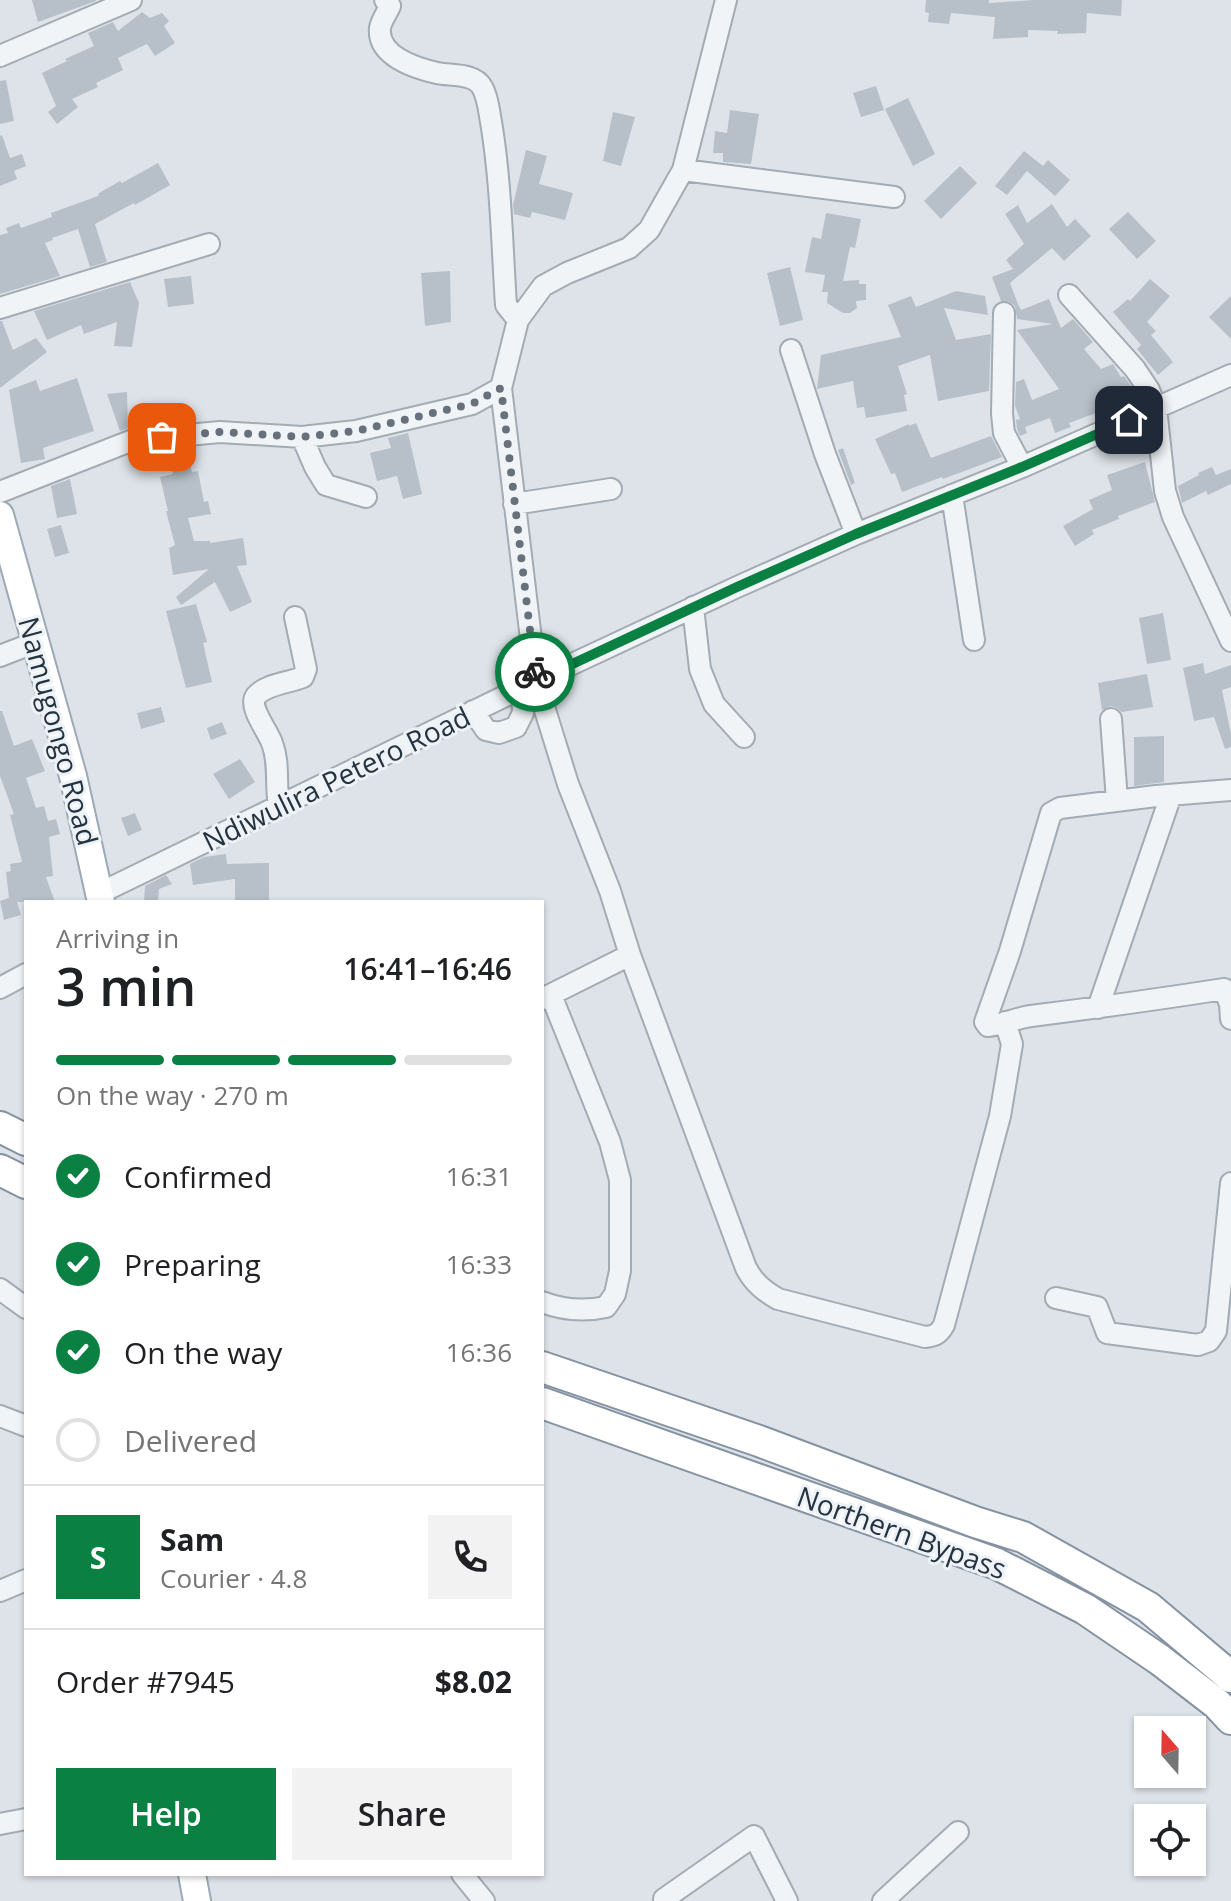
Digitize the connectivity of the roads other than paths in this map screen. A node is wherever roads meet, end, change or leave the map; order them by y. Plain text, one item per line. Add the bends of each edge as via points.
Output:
1 (131, 0) edge
2 (385, 0) edge
3 (726, 0) edge
4 (0, 56) edge
5 (683, 170) junction
6 (894, 197) dead end
7 (209, 244) dead end
8 (1069, 295) dead end
9 (0, 308) edge
10 (1004, 313) dead end
11 (518, 320) junction
12 (791, 350) dead end
13 (1231, 375) edge
14 (501, 388) junction
15 (1156, 408) junction
16 (302, 437) junction
17 (1022, 467) junction
18 (611, 489) dead end
19 (0, 492) edge
20 (952, 495) junction
21 (366, 497) dead end
22 (514, 504) junction
23 (1, 523) edge
24 (856, 534) junction
25 (693, 607) junction
26 (295, 617) dead end
27 (974, 640) dead end
28 (1231, 641) edge
29 (36, 642) junction
30 (0, 656) edge
31 (529, 684) junction
32 (473, 711) junction
33 (1111, 719) dead end
34 (744, 737) dead end
35 (1231, 790) edge
36 (1171, 795) junction
37 (1117, 801) junction
38 (279, 806) junction
39 (100, 898) edge
40 (630, 955) junction
41 (24, 975) edge
42 (0, 988) edge
43 (546, 997) edge
44 (1098, 1008) junction
45 (1231, 1019) edge
46 (1005, 1022) junction
47 (0, 1127) edge
48 (24, 1139) edge
49 (0, 1170) edge
50 (24, 1182) edge
51 (1231, 1183) edge
52 (0, 1289) edge
53 (1056, 1298) dead end
54 (544, 1303) edge
55 (24, 1307) edge
56 (544, 1368) edge
57 (544, 1404) edge
58 (0, 1416) edge
59 (24, 1425) edge
60 (24, 1581) edge
61 (0, 1591) edge
62 (1231, 1677) edge
63 (1231, 1719) edge
64 (24, 1819) edge
65 (0, 1824) edge
66 (958, 1832) dead end
67 (464, 1876) edge
68 (664, 1899) edge
69 (484, 1901) edge
70 (787, 1901) edge
71 (883, 1901) edge

1 - 4 street
2 - 11 street via 390,6 380,27 382,44 394,57 478,81 486,95 506,305
3 - 5 street
5 - 6 street
5 - 11 street via 649,230 629,248 543,286
7 - 9 street
8 - 15 street via 1135,369
10 - 17 street via 1004,433
11 - 14 street
12 - 24 street
13 - 15 street, Ndiwulira Petero Road
14 - 16 street via 472,404 356,431
14 - 22 street
15 - 17 street, Ndiwulira Petero Road
15 - 28 street via 1173,517
16 - 19 street via 220,432 133,440
16 - 21 street via 326,485
17 - 20 street, Ndiwulira Petero Road
18 - 22 street
20 - 24 street, Ndiwulira Petero Road
20 - 27 street
22 - 31 street
23 - 29 main road, Namugongo Road
24 - 25 street, Ndiwulira Petero Road
25 - 31 street, Ndiwulira Petero Road
25 - 34 street via 700,669 714,704
26 - 38 street via 306,669 303,677 274,685 253,704 272,742
29 - 30 street
29 - 39 main road, Namugongo Road
31 - 32 street, Ndiwulira Petero Road
31 - 32 street via 516,727 499,733 486,730
31 - 40 street
32 - 38 street, Ndiwulira Petero Road
33 - 37 street
35 - 36 street
36 - 37 street
36 - 44 street
37 - 46 street via 1051,813 985,1022
38 - 39 street, Ndiwulira Petero Road
40 - 43 street
40 - 46 street via 752,1280 778,1299 925,1337 944,1325 1000,1116 1012,1044
41 - 42 street
43 - 54 street via 616,1162 620,1271 606,1307 561,1309
44 - 45 street via 1224,989
44 - 46 street
47 - 48 highway
49 - 50 highway
51 - 53 street via 1216,1331 1209,1341 1198,1345 1107,1333 1097,1307
52 - 55 street
56 - 62 highway, Northern Bypass via 1023,1537 1148,1607
57 - 63 highway, Northern Bypass via 997,1564 1085,1609 1160,1660
58 - 59 street
60 - 61 street
64 - 65 street
66 - 71 street
67 - 69 street
68 - 70 street via 754,1836

